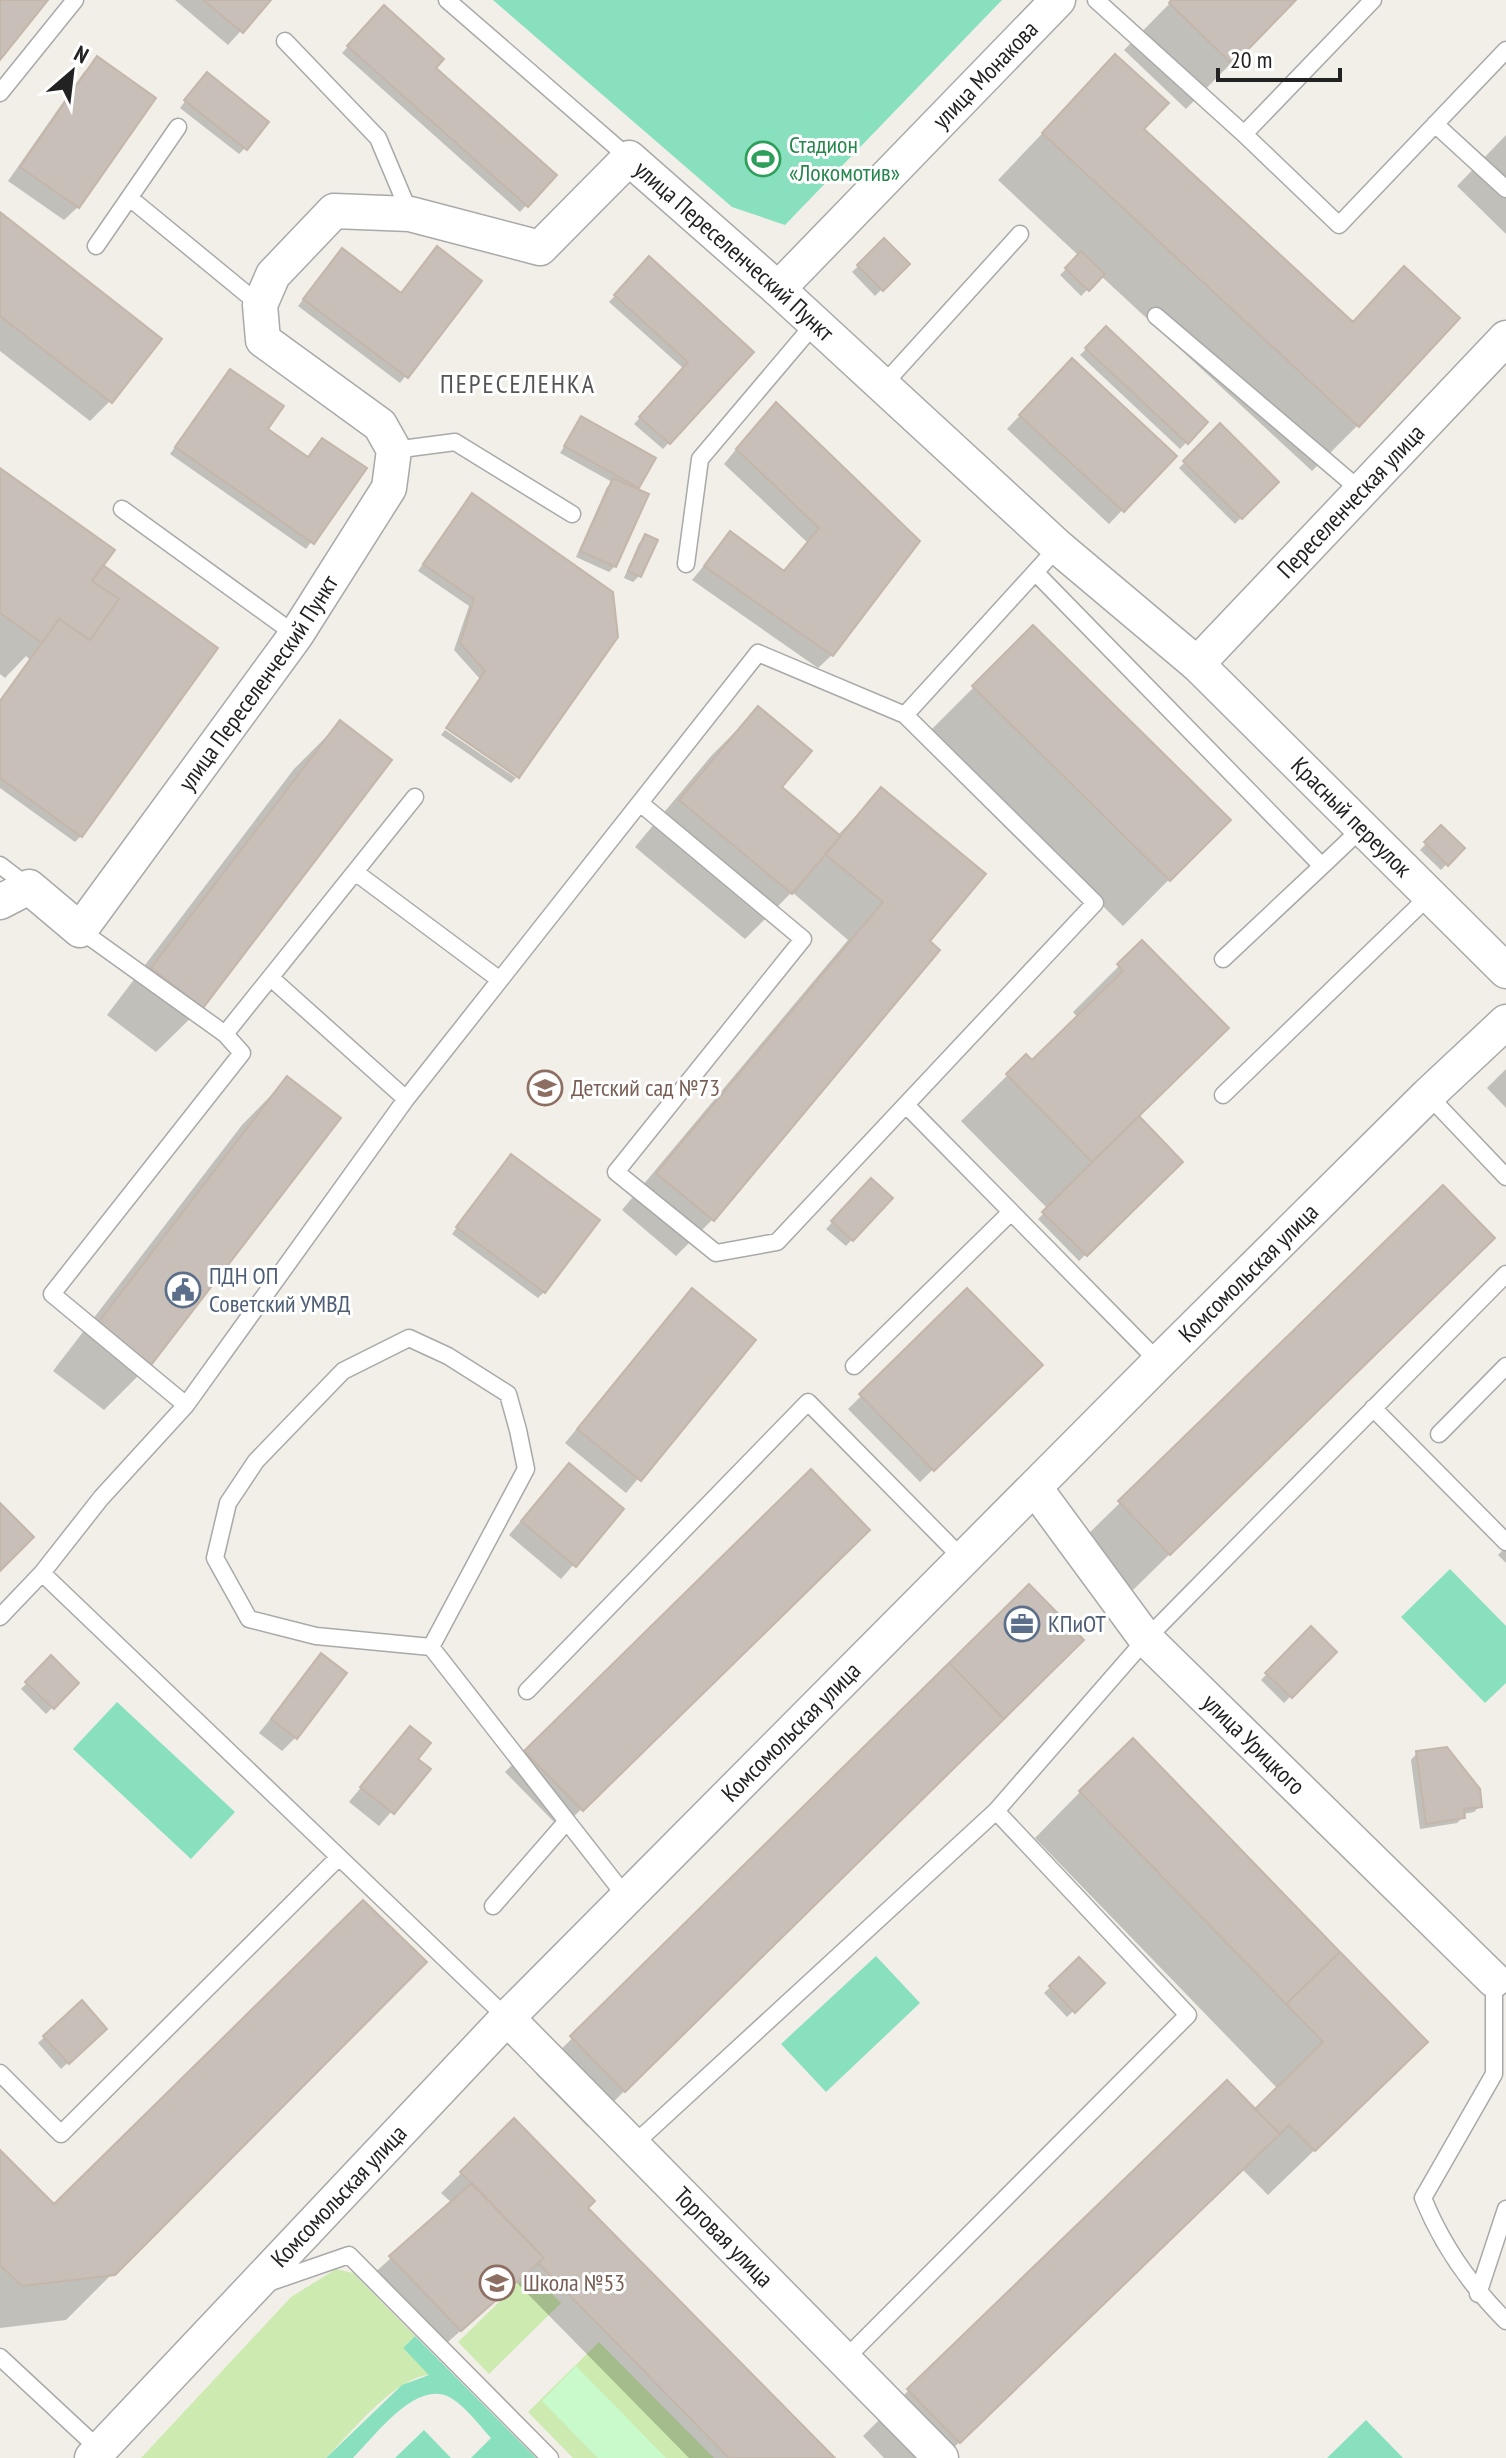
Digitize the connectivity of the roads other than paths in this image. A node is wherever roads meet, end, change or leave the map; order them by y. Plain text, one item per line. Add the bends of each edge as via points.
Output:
1 (75, 0) edge
2 (447, 0) edge
3 (1058, 0) edge
4 (1096, 0) edge
5 (1373, 0) edge
6 (285, 41) dead end
7 (1506, 50) edge
8 (0, 93) edge
9 (1435, 124) junction
10 (178, 127) dead end
11 (1244, 134) junction
12 (629, 158) junction
13 (1506, 189) edge
14 (131, 199) junction
15 (410, 214) junction
16 (1020, 234) dead end
17 (96, 246) dead end
18 (778, 289) junction
19 (260, 305) junction
20 (1156, 316) dead end
21 (815, 323) junction
22 (1506, 338) edge
23 (883, 385) junction
24 (394, 450) junction
25 (1360, 490) junction
26 (122, 509) dead end
27 (572, 514) dead end
28 (1058, 547) junction
29 (686, 564) dead end
30 (1036, 573) junction
31 (296, 635) junction
32 (1197, 664) junction
33 (905, 715) junction
34 (415, 797) dead end
35 (640, 803) junction
36 (1363, 827) junction
37 (0, 865) edge
38 (1322, 866) junction
39 (355, 872) junction
40 (14, 895) edge
41 (1429, 896) junction
42 (80, 930) junction
43 (1223, 959) dead end
44 (1506, 971) edge
45 (271, 978) junction
46 (500, 980) junction
47 (1506, 1022) edge
48 (225, 1034) junction
49 (1223, 1095) dead end
50 (1428, 1095) junction
51 (406, 1099) junction
52 (906, 1105) junction
53 (1506, 1177) edge
54 (1011, 1212) junction
55 (1506, 1274) edge
56 (1159, 1362) junction
57 (854, 1366) dead end
58 (1506, 1366) edge
59 (186, 1405) junction
60 (1373, 1408) junction
61 (1439, 1434) dead end
62 (1035, 1488) junction
63 (1506, 1542) edge
64 (963, 1559) junction
65 (42, 1573) junction
66 (0, 1617) edge
67 (1146, 1639) junction
68 (431, 1647) junction
69 (527, 1691) dead end
70 (996, 1811) junction
71 (567, 1821) junction
72 (339, 1857) junction
73 (627, 1898) junction
74 (493, 1906) dead end
75 (1494, 1980) joint
76 (507, 2018) junction
77 (0, 2073) edge
78 (632, 2146) junction
79 (1506, 2209) edge
80 (252, 2289) junction
81 (1478, 2294) junction
82 (1506, 2321) edge
83 (0, 2357) edge
84 (844, 2360) junction
85 (96, 2454) edge
86 (550, 2458) edge
87 (941, 2458) edge

1 - 8 lane
2 - 12 lane
3 - 18 street, улица Монакова
4 - 11 lane
5 - 11 lane
6 - 15 lane via 378,138
7 - 9 lane
9 - 11 lane via 1339,225
9 - 13 lane
10 - 14 lane
12 - 15 street, улица Переселенческий Пункт via 540,248
12 - 18 street, улица Переселенческий Пункт
14 - 17 lane
14 - 19 lane
15 - 19 street, улица Переселенческий Пункт via 334,211 273,275
16 - 23 lane
18 - 21 street, улица Переселенческий Пункт
19 - 24 street via 263,340 380,425
20 - 25 lane
21 - 23 street, улица Переселенческий Пункт
21 - 29 lane via 700,459
22 - 25 street, Переселенческая улица
23 - 28 street, улица Переселенческий Пункт
24 - 27 lane via 455,442
24 - 31 street, улица Переселенческий Пункт via 389,488
25 - 32 street, Переселенческая улица
26 - 31 lane
28 - 30 lane
28 - 32 street, улица Переселенческий Пункт
30 - 33 lane
30 - 38 lane
31 - 42 street, улица Переселенческий Пункт
32 - 36 street, Красный переулок
33 - 35 lane via 758,653
33 - 52 lane via 1095,903
34 - 39 lane
35 - 46 lane
35 - 52 lane via 803,939 616,1172 716,1253 777,1242
36 - 38 lane
36 - 41 street, Красный переулок
37 - 40 lane
38 - 43 lane
39 - 45 lane
39 - 46 lane
40 - 42 street
41 - 44 street, Красный переулок
41 - 49 lane
42 - 48 lane
45 - 48 lane
45 - 51 lane
46 - 51 lane
47 - 50 street, Комсомольская улица
48 - 59 lane via 242,1053 52,1294
50 - 53 lane
50 - 56 street, Комсомольская улица
51 - 59 lane
52 - 54 lane
54 - 56 lane
54 - 57 lane
55 - 60 lane
56 - 62 street, Комсомольская улица
58 - 61 lane
59 - 65 lane via 101,1498
60 - 63 lane
60 - 67 lane
62 - 64 street, Комсомольская улица
62 - 67 street, улица Урицкого
64 - 69 lane via 808,1402
64 - 73 street, Комсомольская улица
65 - 66 lane
65 - 72 lane
67 - 70 lane
67 - 75 street, улица Урицкого
68 - 68 lane via 316,1636 249,1619 215,1558 228,1503 256,1461 343,1371 409,1338 508,1394 526,1469
68 - 71 lane
70 - 78 lane
70 - 84 lane via 1188,2015
71 - 73 lane
71 - 74 lane
72 - 76 lane
72 - 77 lane via 61,2134
73 - 76 street, Комсомольская улица
75 - 81 lane via 1494,2074 1423,2198
76 - 78 street, Торговая улица
76 - 80 street, Комсомольская улица
78 - 84 street, Торговая улица
79 - 81 lane
80 - 85 street, Комсомольская улица
80 - 86 lane via 349,2255
81 - 82 lane
83 - 85 lane
84 - 87 street, Торговая улица

